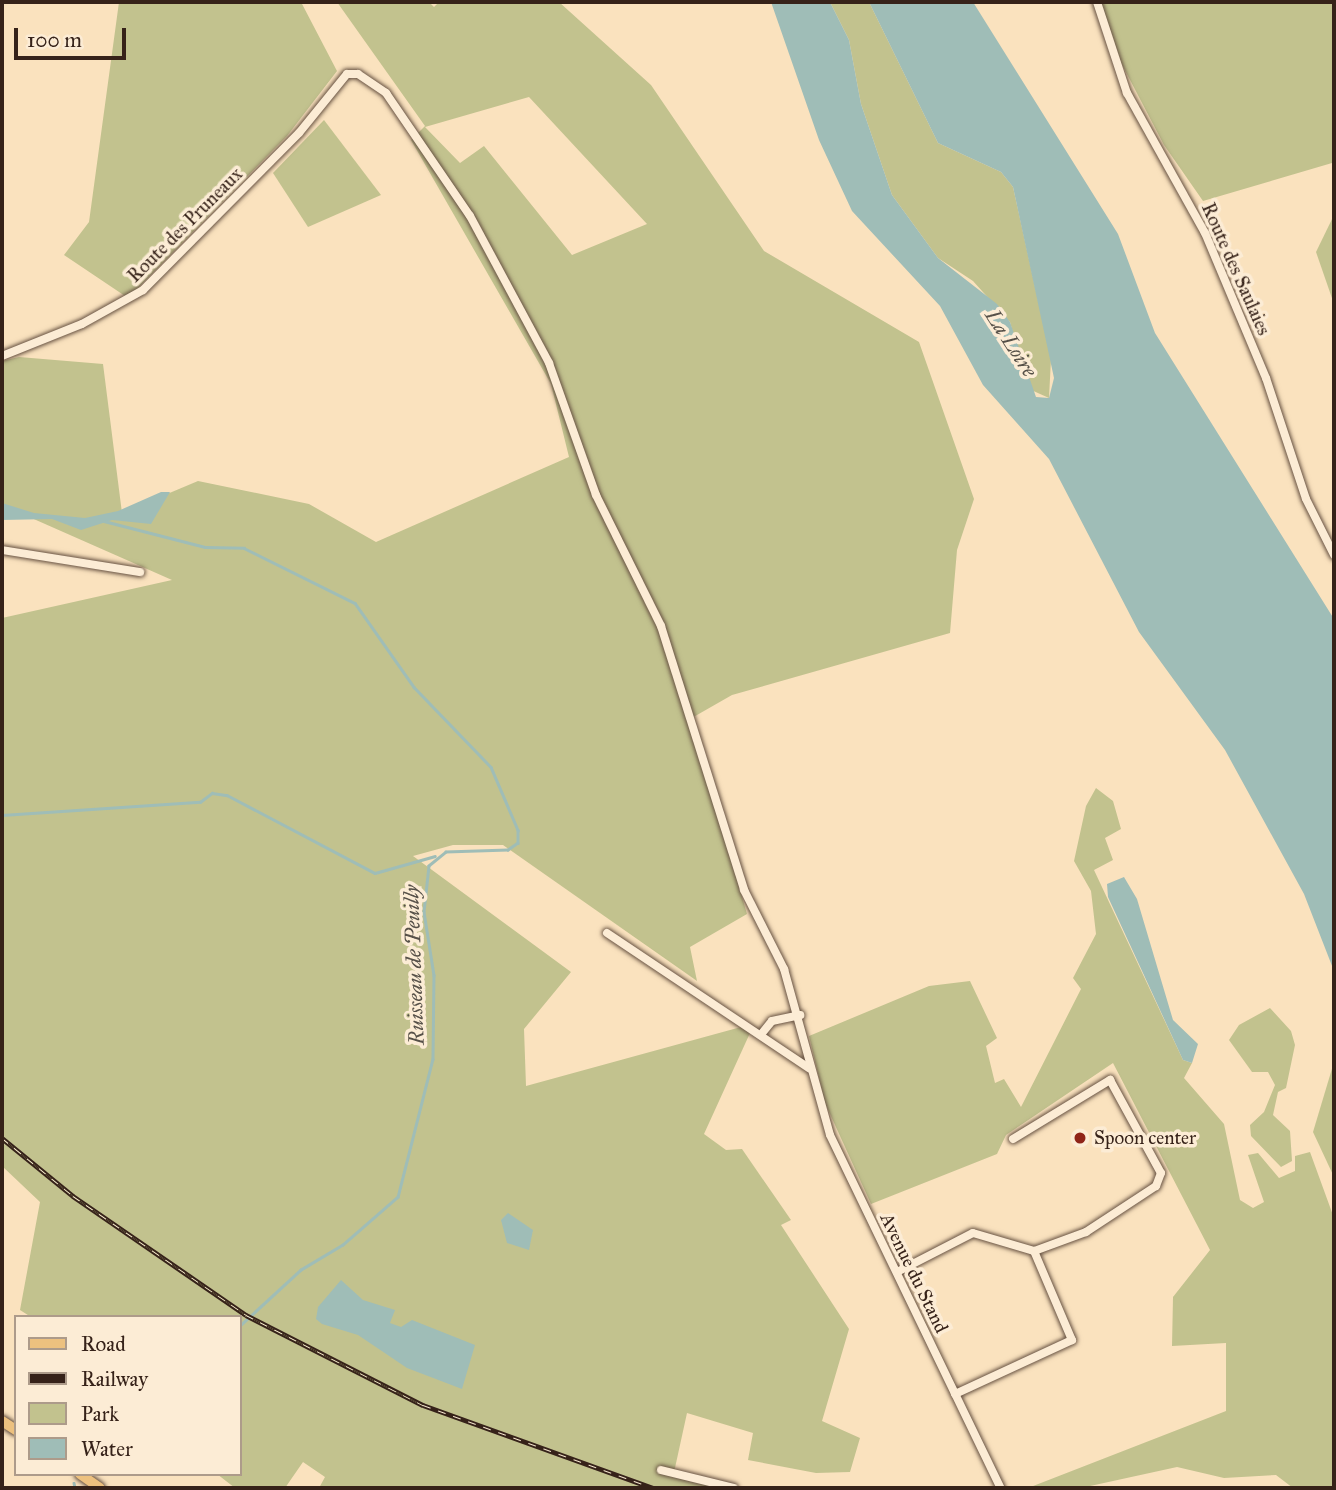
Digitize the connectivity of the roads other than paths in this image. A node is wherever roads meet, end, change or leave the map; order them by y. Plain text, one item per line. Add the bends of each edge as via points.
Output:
1 (1097, 2) edge
2 (358, 74) joint
3 (2, 356) edge
4 (2, 550) edge
5 (1334, 555) edge
6 (141, 572) dead end
7 (607, 933) dead end
8 (800, 1014) junction
9 (764, 1032) junction
10 (809, 1068) junction
11 (1013, 1139) dead end
12 (1034, 1251) junction
13 (897, 1272) junction
14 (955, 1394) junction
15 (660, 1470) dead end
16 (83, 1476) edge
17 (100, 1488) edge
18 (734, 1488) edge
19 (1001, 1488) edge

1 - 5 street, Route des Saulaies via 1127,93 1205,233 1266,378 1306,499
2 - 3 street, Route des Pruneaux via 347,74 299,133 143,290 82,324
2 - 8 street, Avenue du Stand via 386,93 413,127 470,216 549,363 596,495 661,626 744,890 785,969
4 - 6 street
7 - 9 street via 697,995
8 - 9 street via 772,1021
8 - 10 street, Avenue du Stand
9 - 10 street
10 - 13 street, Avenue du Stand via 830,1135
11 - 12 street via 1110,1080 1161,1173 1156,1186 1086,1232
12 - 13 street via 973,1233
12 - 14 street via 1072,1340
13 - 14 street, Avenue du Stand
14 - 19 street, Avenue du Stand
15 - 18 street
16 - 17 main road

